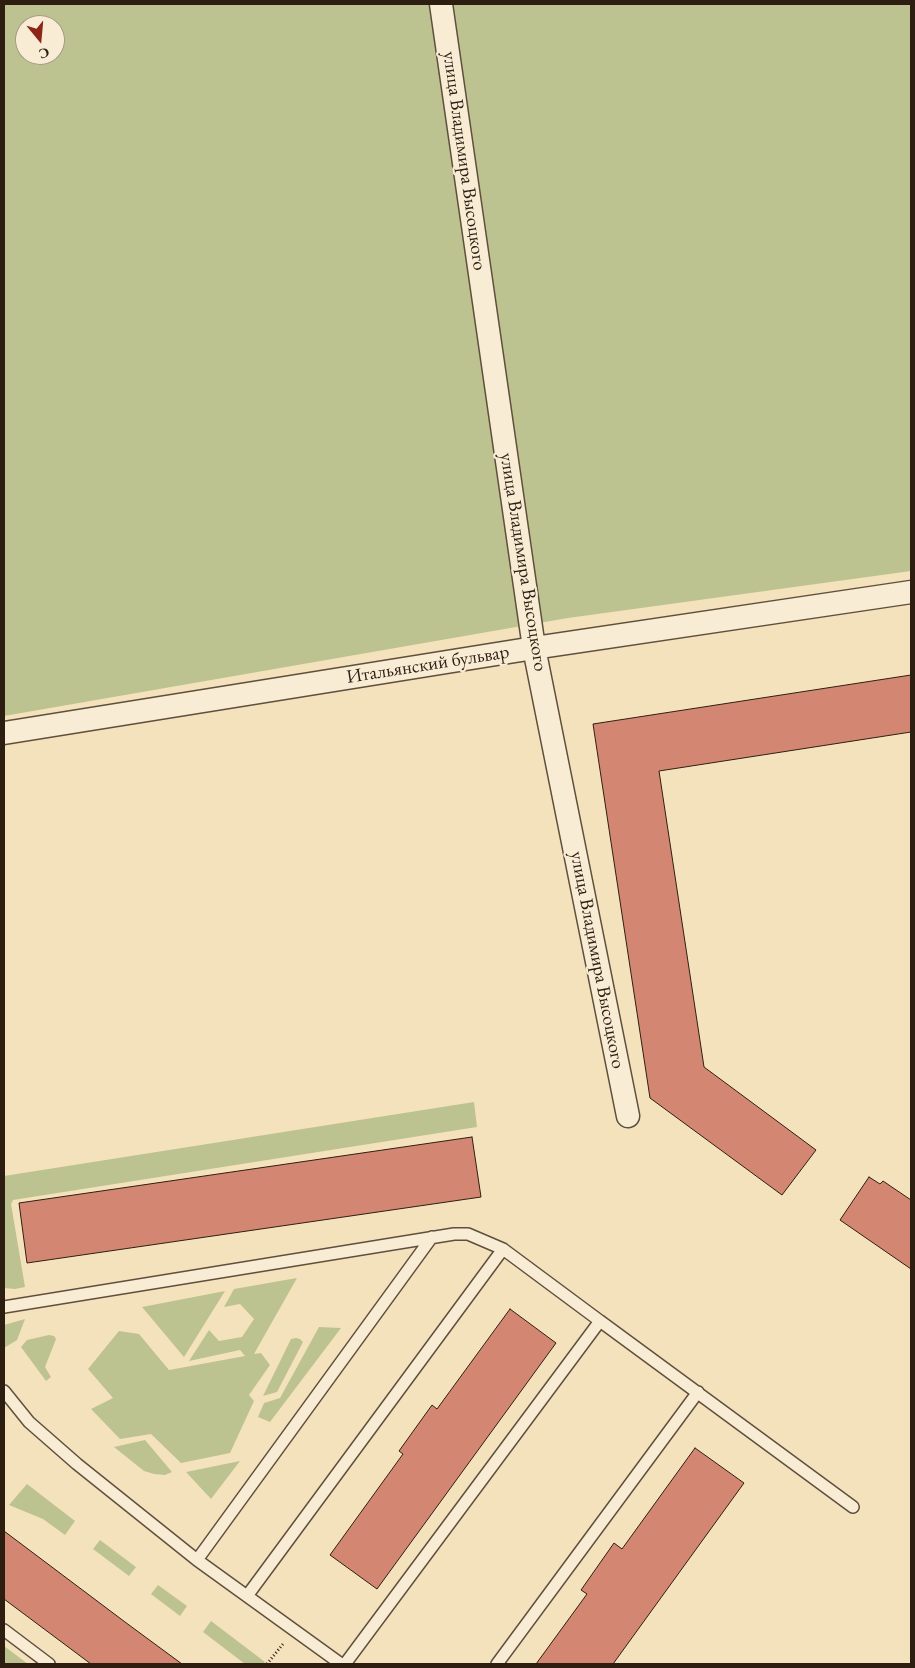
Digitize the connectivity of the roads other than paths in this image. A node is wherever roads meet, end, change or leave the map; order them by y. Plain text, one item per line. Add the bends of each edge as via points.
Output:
1 (441, 4) edge
2 (911, 592) edge
3 (534, 648) junction
4 (4, 733) edge
5 (628, 1116) dead end
6 (432, 1237) junction
7 (503, 1249) junction
8 (4, 1307) edge
9 (600, 1321) junction
10 (4, 1391) edge
11 (698, 1392) junction
12 (853, 1507) dead end
13 (197, 1560) junction
14 (247, 1596) junction
15 (4, 1630) edge
16 (49, 1664) edge
17 (341, 1664) edge
18 (345, 1664) edge
19 (497, 1664) edge

1 - 3 street, улица Владимира Высоцкого
2 - 3 street, Итальянский бульвар
3 - 4 street, Итальянский бульвар
3 - 5 street, улица Владимира Высоцкого
6 - 7 lane via 468,1234
6 - 8 lane
6 - 13 lane
7 - 9 lane
7 - 14 lane
9 - 11 lane
9 - 18 lane
10 - 13 lane via 29,1422 70,1458
11 - 12 lane
11 - 19 lane
13 - 14 lane
14 - 17 lane
15 - 16 lane

